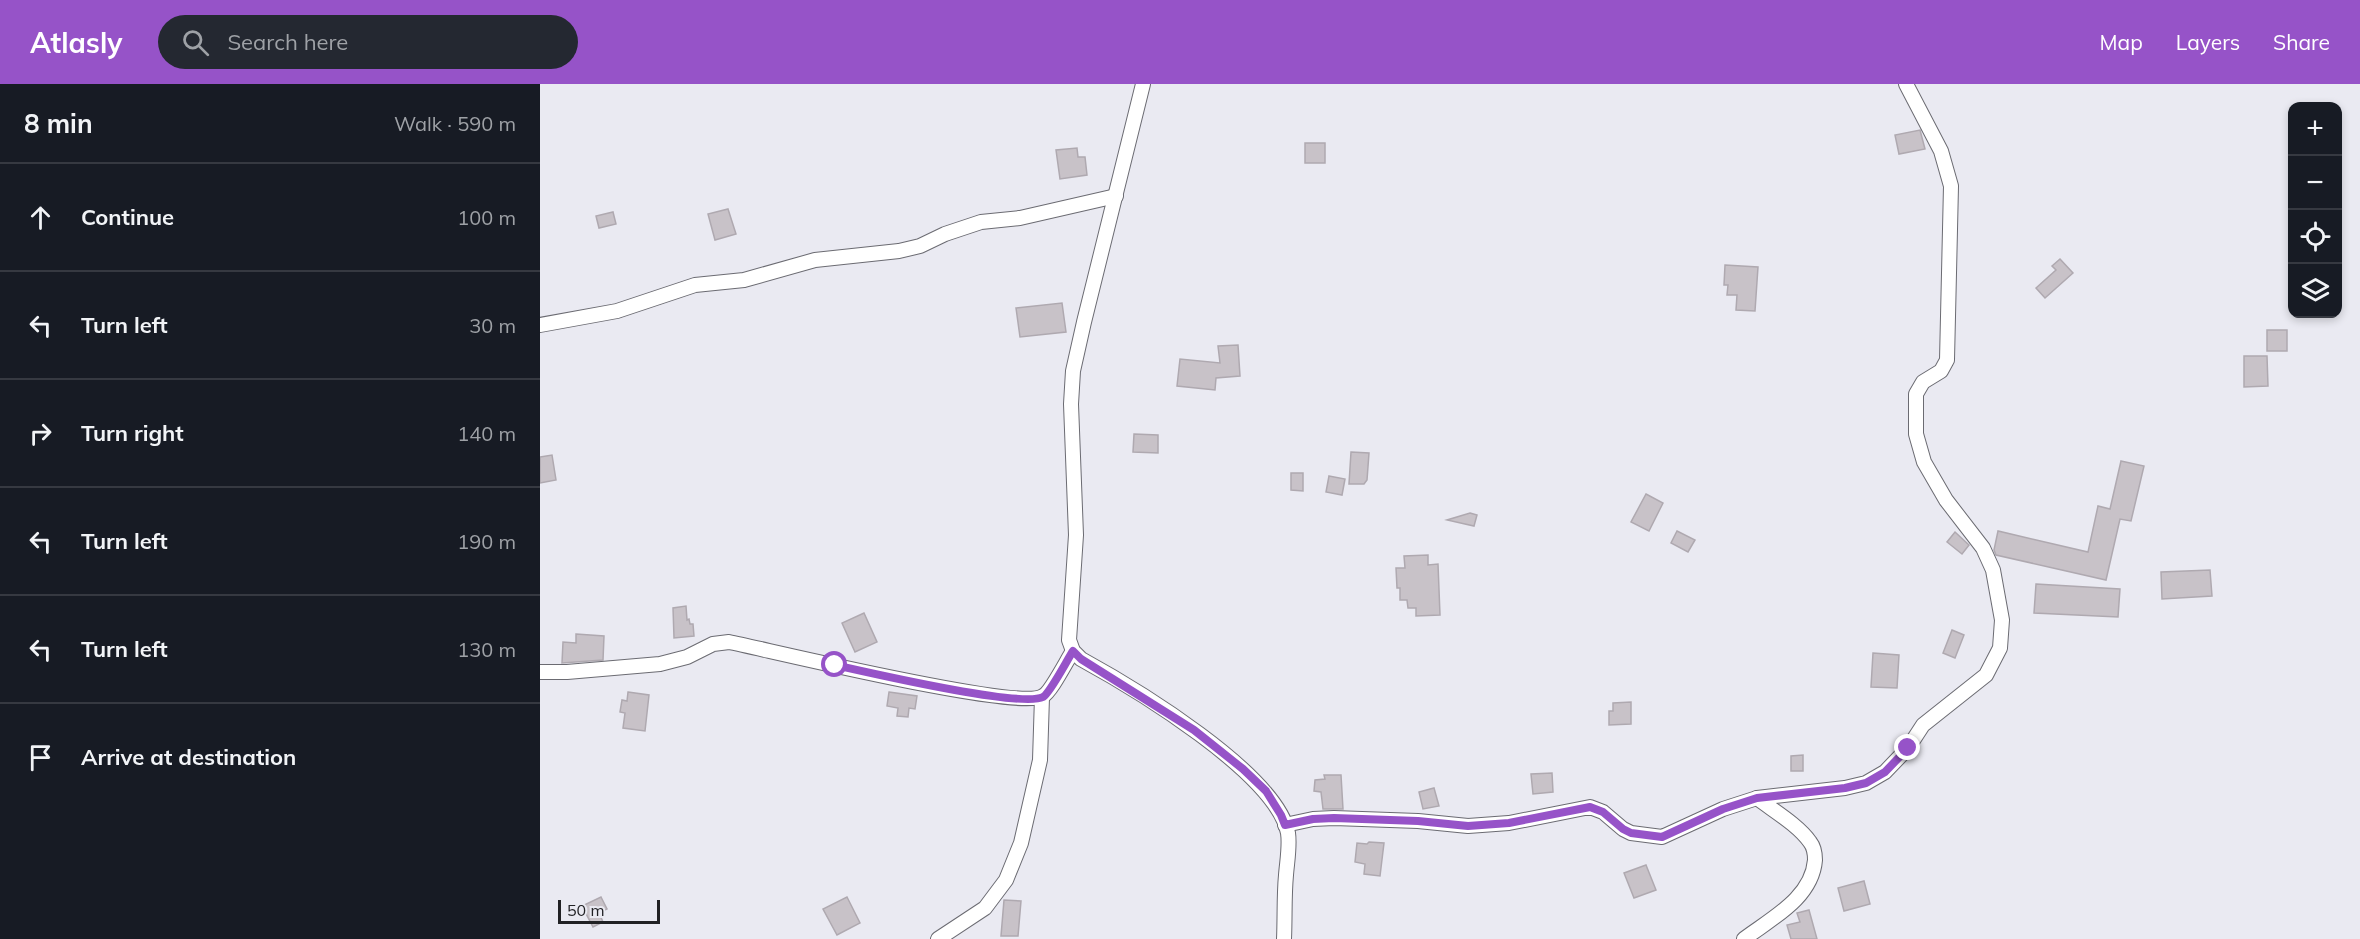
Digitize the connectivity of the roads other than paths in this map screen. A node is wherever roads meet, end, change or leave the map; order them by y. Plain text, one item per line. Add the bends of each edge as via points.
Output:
1 (1143, 84) edge
2 (1906, 84) edge
3 (1116, 196) junction
4 (540, 325) edge
5 (1073, 651) junction
6 (540, 672) edge
7 (1042, 697) junction
8 (1757, 798) junction
9 (1285, 825) junction
10 (938, 939) edge
11 (1284, 939) edge
12 (1744, 939) edge

1 - 3 street
2 - 8 street via 1941,151 1951,186 1947,360 1916,394 1916,434 1924,462 1946,500 1983,548 1993,570 2002,620 2000,648 1986,675 1923,725 1885,772 1866,783 1845,788
3 - 4 street via 1020,218 981,222 920,246 815,261 744,280 695,285 616,311
3 - 5 street via 1074,371 1071,404 1076,535 1069,640
5 - 7 street
5 - 9 street via 1194,730 1243,769 1266,791
6 - 7 street via 660,664 723,641 978,694
7 - 10 street via 1040,760 1021,843 1006,880 985,908
8 - 9 street via 1662,837 1631,833 1590,807 1478,825 1334,818
8 - 12 street via 1812,843 1814,865 1805,890 1794,902
9 - 11 street via 1288,835

